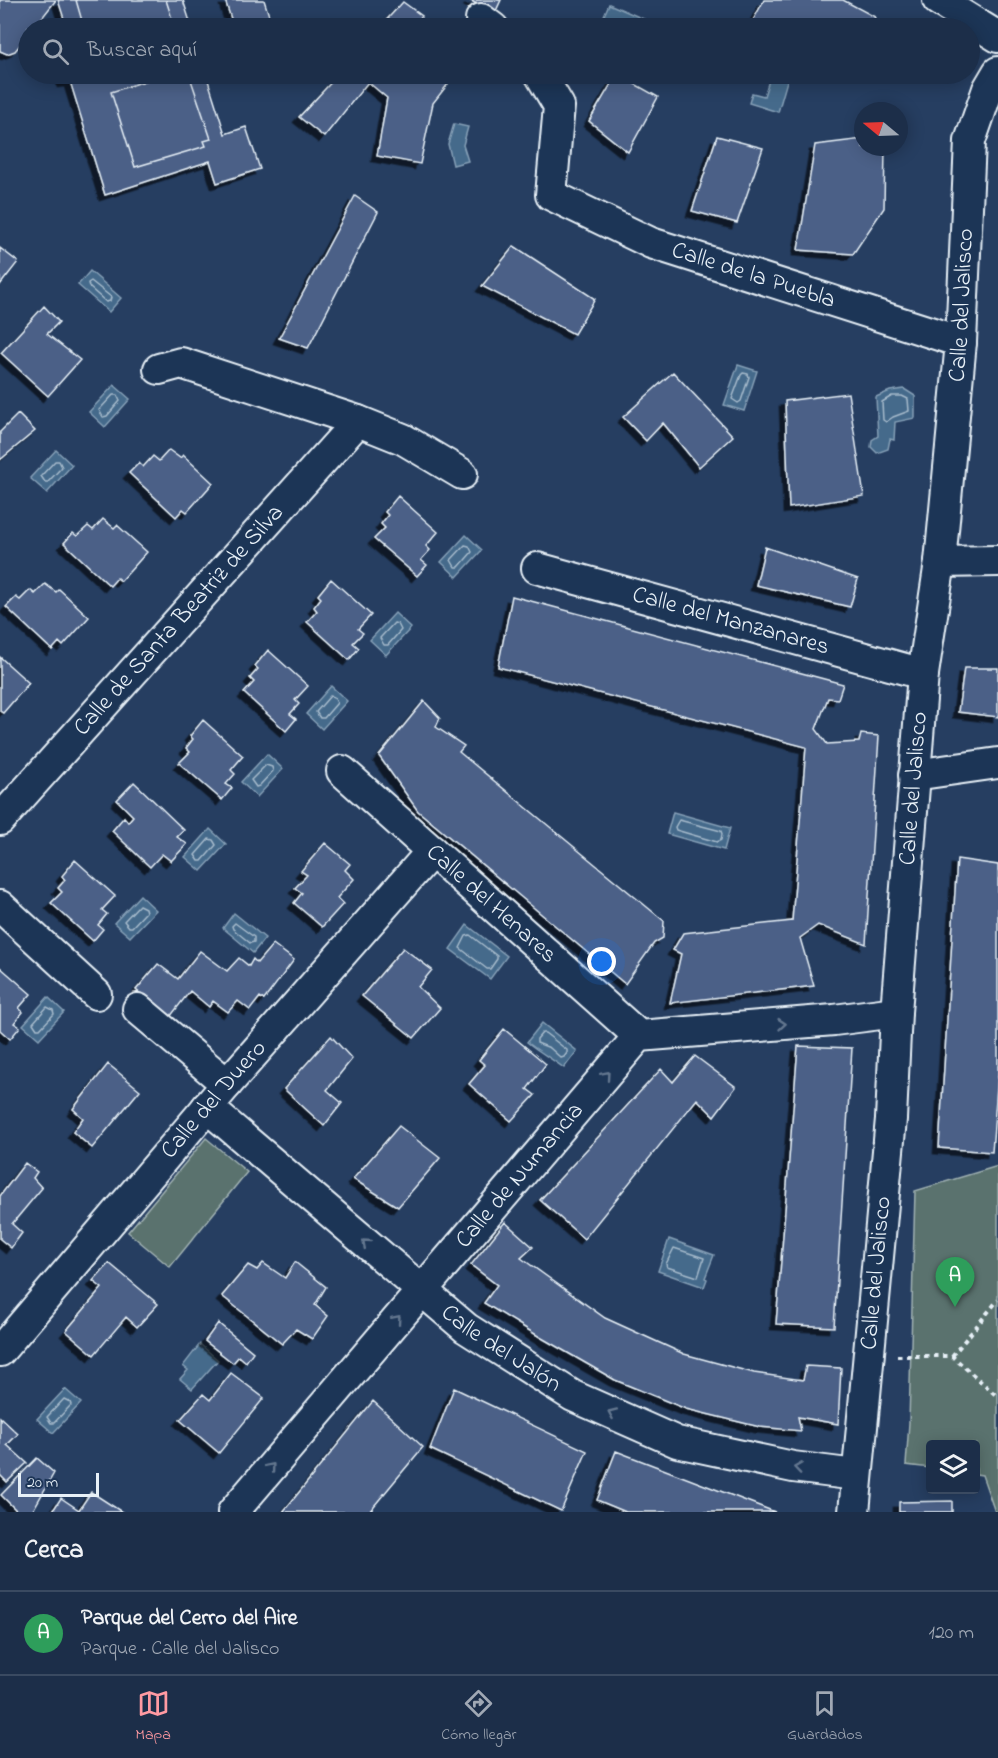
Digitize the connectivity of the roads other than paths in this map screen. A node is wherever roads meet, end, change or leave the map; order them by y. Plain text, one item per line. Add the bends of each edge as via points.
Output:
1 (938, 0) edge
2 (967, 18) edge
3 (980, 26) edge
4 (998, 37) edge
5 (998, 72) edge
6 (546, 84) edge
7 (961, 342) junction
8 (159, 369) dead end
9 (358, 421) junction
10 (462, 474) dead end
11 (998, 561) edge
12 (940, 562) junction
13 (537, 568) dead end
14 (923, 674) junction
15 (998, 763) edge
16 (342, 771) dead end
17 (914, 775) junction
18 (0, 820) edge
19 (432, 851) junction
20 (0, 906) edge
21 (96, 994) dead end
22 (138, 1009) dead end
23 (896, 1012) junction
24 (639, 1036) junction
25 (227, 1084) junction
26 (207, 1107) junction
27 (422, 1291) junction
28 (0, 1351) edge
29 (856, 1475) junction
30 (233, 1512) edge
31 (854, 1512) edge

1 - 2 street
3 - 4 street
5 - 7 street, Calle del Jalisco via 970,141
6 - 7 street, Calle de la Puebla via 559,106 551,195 651,243
7 - 12 street, Calle del Jalisco
8 - 9 street via 181,363
9 - 10 street via 403,439
9 - 18 street, Calle de Santa Beatriz de Silva
11 - 12 street
12 - 14 street, Calle del Jalisco
13 - 14 street, Calle del Manzanares
14 - 17 street, Calle del Jalisco
15 - 17 street
16 - 19 street, Calle del Henares
17 - 23 street, Calle del Jalisco
19 - 24 street, Calle del Henares
19 - 25 street, Calle del Duero
20 - 21 street
22 - 25 street
24 -> 23 street
23 - 29 street, Calle del Jalisco via 891,1119
27 -> 24 street, Calle de Numancia
25 - 26 street, Calle del Duero
27 -> 26 street, Calle del Jalón
26 - 28 street, Calle del Duero
29 -> 27 street, Calle del Jalón via 793,1467 677,1442 573,1396 466,1328
30 -> 27 street, Calle de Numancia
29 - 31 street, Calle del Jalisco

